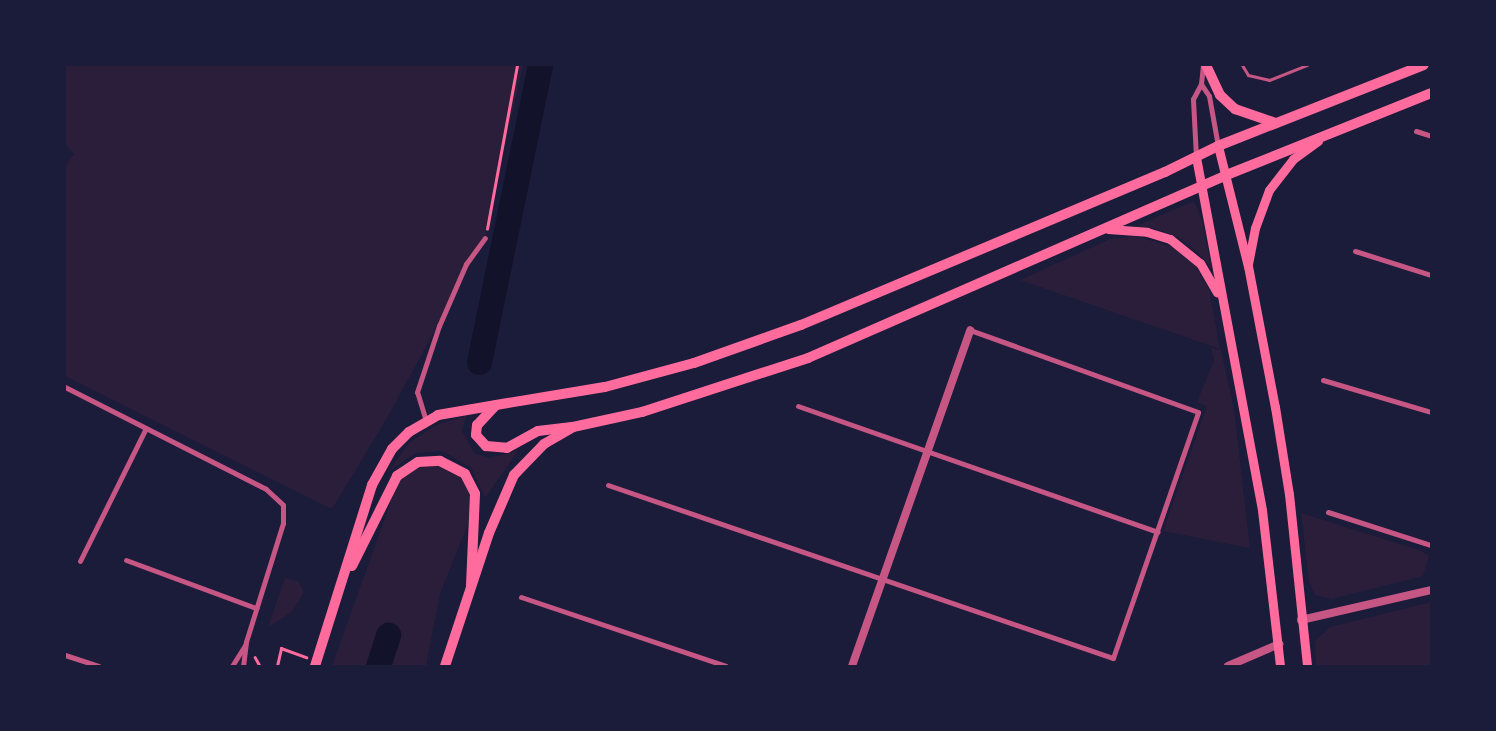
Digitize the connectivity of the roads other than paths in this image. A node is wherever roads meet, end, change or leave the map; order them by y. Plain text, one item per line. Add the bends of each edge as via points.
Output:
1 (1204, 65) edge
2 (1242, 65) edge
3 (1307, 65) edge
4 (1424, 65) edge
5 (1201, 84) junction
6 (1431, 93) edge
7 (1276, 123) junction
8 (1416, 131) dead end
9 (1324, 136) junction
10 (1431, 136) edge
11 (1218, 146) junction
12 (1196, 157) junction
13 (1224, 176) junction
14 (1204, 186) junction
15 (1108, 229) junction
16 (485, 238) road end
17 (1355, 251) dead end
18 (1248, 266) junction
19 (1431, 274) edge
20 (1222, 301) junction
21 (970, 330) joint
22 (1323, 380) dead end
23 (65, 387) edge
24 (496, 405) junction
25 (798, 406) dead end
26 (1431, 412) edge
27 (426, 421) junction
28 (573, 427) junction
29 (146, 428) junction
30 (927, 451) junction
31 (608, 485) dead end
32 (1328, 512) dead end
33 (1158, 532) junction
34 (1431, 545) edge
35 (126, 560) dead end
36 (80, 562) dead end
37 (882, 579) junction
38 (471, 586) junction
39 (1431, 590) edge
40 (521, 597) dead end
41 (336, 600) junction
42 (256, 608) junction
43 (1301, 620) junction
44 (246, 642) junction
45 (1279, 644) junction
46 (65, 655) edge
47 (98, 666) edge
48 (232, 666) edge
49 (243, 666) edge
50 (315, 666) edge
51 (445, 666) edge
52 (726, 666) edge
53 (852, 666) edge
54 (1228, 666) edge
55 (1280, 666) edge
56 (1307, 666) edge

1 - 5 street
1 - 7 main road via 1227,102 1235,109
2 - 3 lane via 1248,75 1258,80 1268,80
4 - 7 main road
5 - 11 street via 1210,96
5 - 12 street via 1193,99
6 - 9 main road via 1394,105
7 - 11 main road
8 - 10 street
9 - 13 main road
9 - 18 main road via 1293,159 1269,190 1255,228
11 - 12 main road
11 - 13 main road
12 - 14 main road
12 - 24 main road via 801,325 694,363 605,387
13 - 14 main road
13 - 18 main road
14 - 15 main road
14 - 20 main road
15 - 20 main road via 1147,232 1170,239 1200,263
15 - 28 main road via 808,358 651,409
16 - 27 street via 466,264 439,326 417,392
17 - 19 street
18 - 43 main road via 1289,494
20 - 45 main road via 1262,510
21 - 30 street
21 - 33 street via 1198,412
22 - 26 street
23 - 29 street
24 - 27 main road via 455,411
24 - 28 main road via 477,425 476,435 486,446 507,448 538,431
25 - 30 street
27 - 41 main road via 400,440 382,464 372,485
28 - 38 main road via 539,448 514,476
29 - 36 street
29 - 42 street via 266,489 283,505 283,524
30 - 33 street
30 - 37 street
31 - 37 street
32 - 34 street
33 - 37 street via 1113,658
35 - 42 street
37 - 53 street
38 - 41 main road via 475,506 472,484 453,465 425,460 397,476
38 - 51 main road
39 - 43 street
40 - 52 street
41 - 50 main road
42 - 44 street
43 - 56 main road
44 - 48 street
44 - 49 street
45 - 54 street
45 - 55 main road
46 - 47 street

